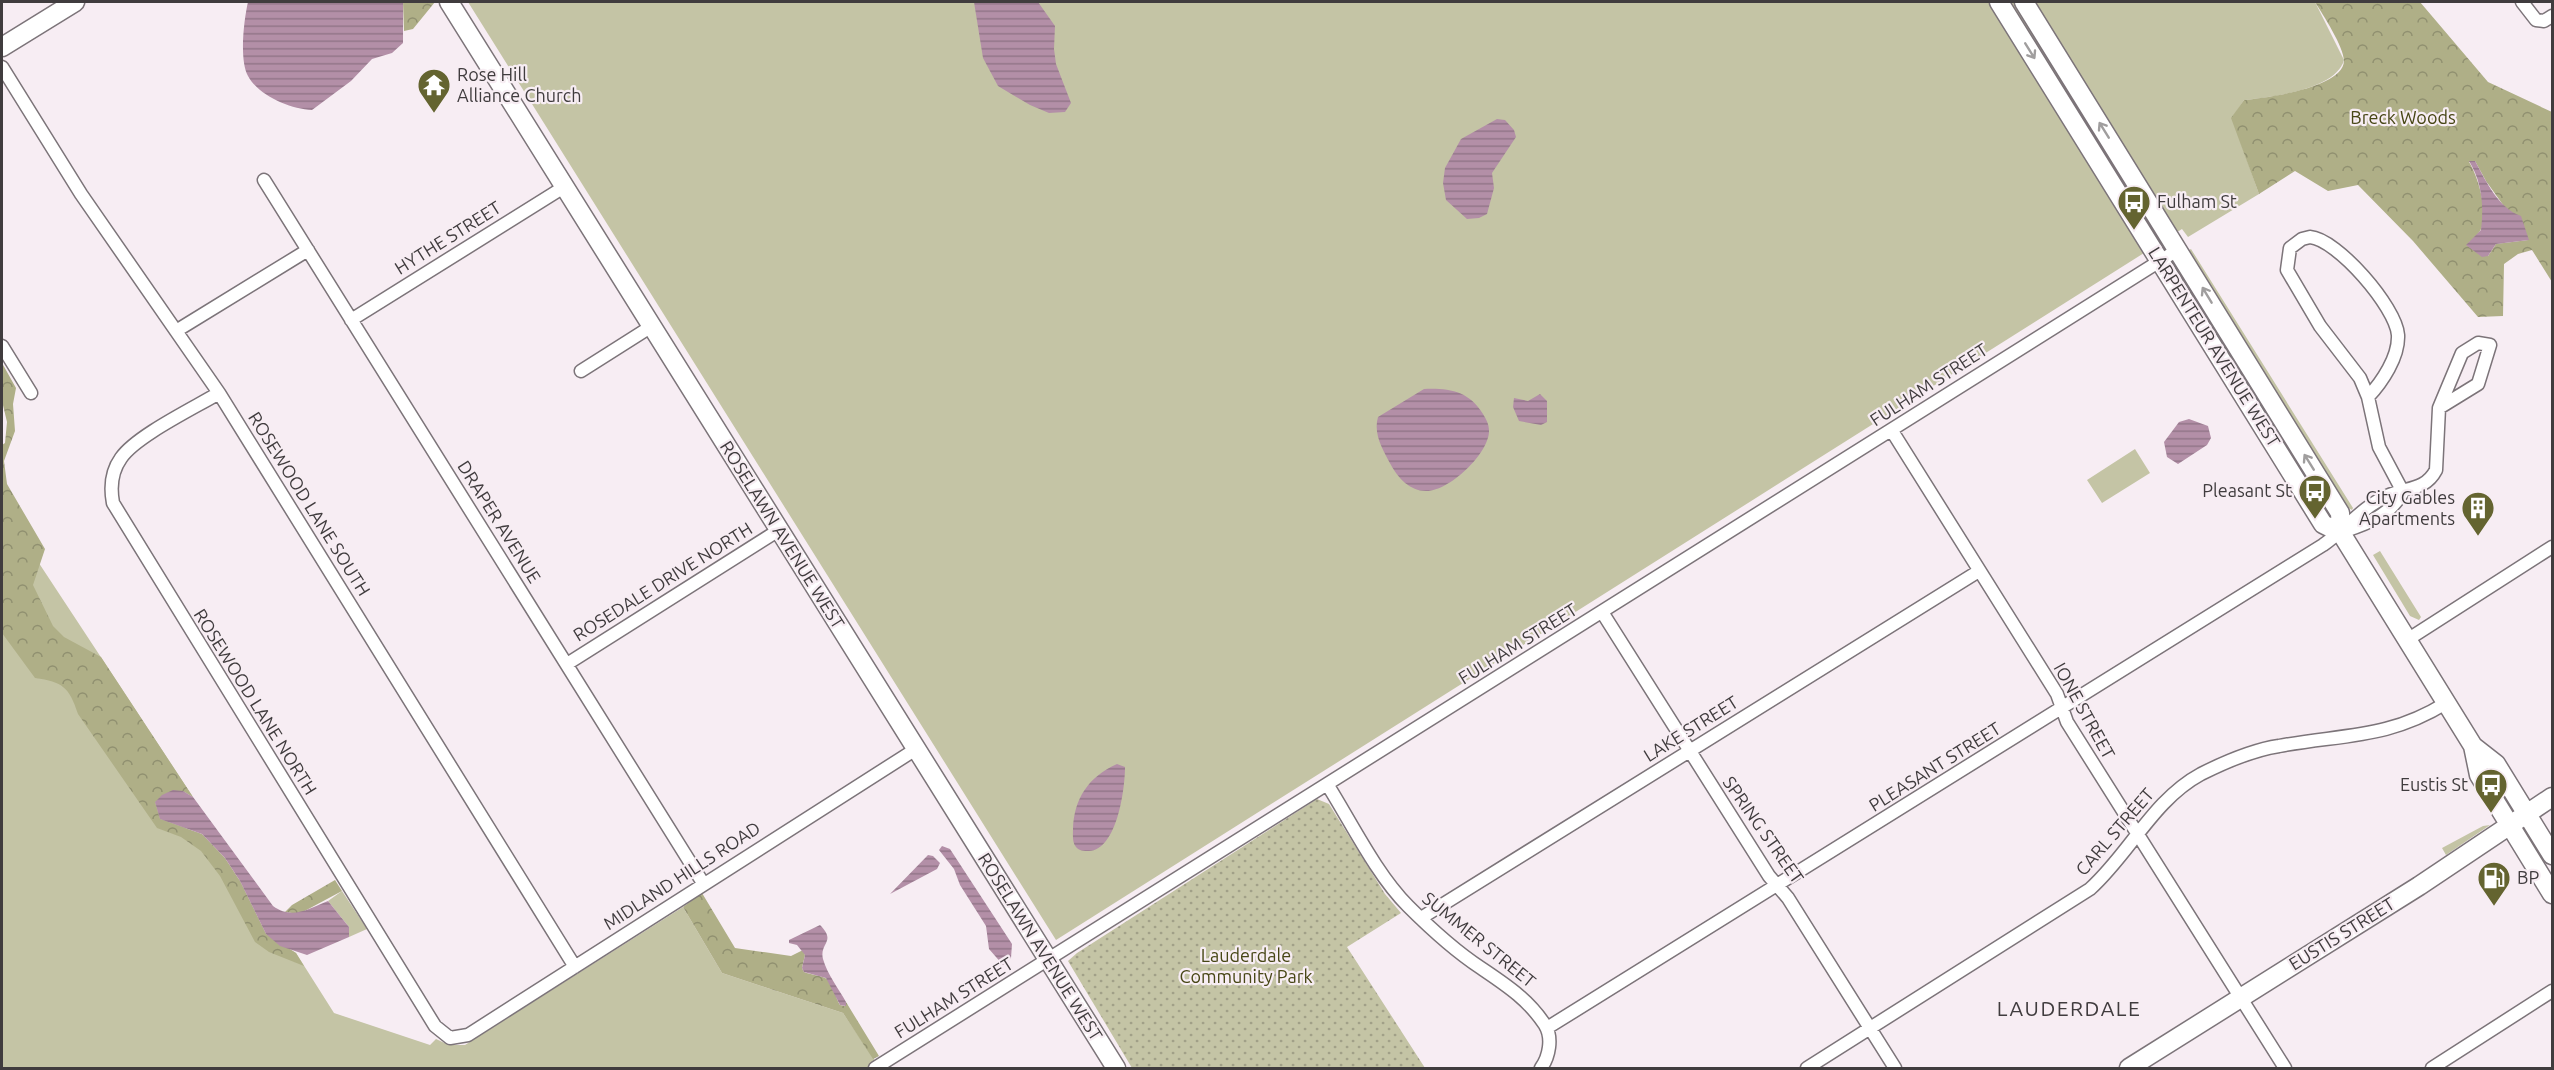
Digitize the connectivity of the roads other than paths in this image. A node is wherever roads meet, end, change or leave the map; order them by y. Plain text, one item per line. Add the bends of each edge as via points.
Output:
1 (75, 2) edge
2 (449, 2) edge
3 (1999, 2) edge
4 (2024, 2) edge
5 (2522, 2) edge
6 (2553, 16) edge
7 (2, 47) edge
8 (2, 67) edge
9 (264, 180) dead end
10 (564, 187) junction
11 (2179, 249) junction
12 (308, 250) junction
13 (2161, 260) junction
14 (351, 320) junction
15 (652, 326) junction
16 (176, 332) junction
17 (2, 346) edge
18 (581, 371) dead end
19 (31, 393) dead end
20 (219, 393) junction
21 (2368, 397) junction
22 (2439, 408) junction
23 (1892, 431) junction
24 (2403, 492) junction
25 (779, 530) junction
26 (2341, 532) junction
27 (2553, 547) edge
28 (1979, 571) junction
29 (1602, 612) junction
30 (2407, 640) junction
31 (567, 664) junction
32 (2446, 703) junction
33 (2063, 708) junction
34 (2473, 746) junction
35 (916, 749) junction
36 (1689, 752) junction
37 (1327, 784) junction
38 (2553, 797) edge
39 (2527, 813) junction
40 (2510, 825) junction
41 (2137, 835) junction
42 (2553, 855) edge
43 (703, 883) junction
44 (1778, 887) junction
45 (2553, 894) edge
46 (1421, 918) junction
47 (1048, 960) junction
48 (575, 967) junction
49 (2553, 991) edge
50 (2240, 999) junction
51 (1547, 1028) junction
52 (1869, 1029) junction
53 (468, 1035) joint
54 (875, 1068) edge
55 (1116, 1068) edge
56 (1541, 1068) edge
57 (1806, 1068) edge
58 (1895, 1068) edge
59 (2129, 1068) edge
60 (2285, 1068) edge
61 (2432, 1068) edge

1 - 7 main road
2 - 10 main road, ROSELAWN AVENUE WEST
3 -> 13 main road, LARPENTEUR AVENUE WEST
11 -> 4 main road, LARPENTEUR AVENUE WEST
5 - 6 street via 2536,20
8 - 16 street, ROSEWOOD LANE SOUTH via 81,194
9 - 12 street, DRAPER AVENUE
10 - 14 street, HYTHE STREET
10 - 15 main road, ROSELAWN AVENUE WEST
11 - 13 street, FULHAM STREET
26 -> 11 main road, LARPENTEUR AVENUE WEST via 2340,513
12 - 14 street, DRAPER AVENUE
12 - 16 street
13 - 23 street, FULHAM STREET
13 - 26 main road, LARPENTEUR AVENUE WEST via 2324,524
14 - 31 street, DRAPER AVENUE
15 - 18 street
15 - 25 main road, ROSELAWN AVENUE WEST
16 - 20 street, ROSEWOOD LANE SOUTH
17 - 19 street
20 - 48 street, ROSEWOOD LANE SOUTH
20 - 53 street, ROSEWOOD LANE NORTH via 129,448 115,468 113,503 435,1026 450,1038
21 - 21 street via 2382,381 2397,345 2397,329 2372,288 2348,261 2324,241 2302,239 2290,248 2288,270 2320,326 2360,378
21 - 24 street via 2379,447
22 - 22 street, PLEASANT STREET via 2462,353 2478,343 2490,345 2478,384
22 - 24 street, PLEASANT STREET via 2436,470 2431,479
23 - 28 street, IONE STREET
23 - 29 street, FULHAM STREET
24 - 26 street, PLEASANT STREET via 2388,495 2361,512
25 - 31 street, ROSEDALE DRIVE NORTH
25 - 35 main road, ROSELAWN AVENUE WEST
26 - 30 main road, LARPENTEUR AVENUE WEST
26 - 33 street, PLEASANT STREET
27 - 30 street
28 - 33 street, IONE STREET
28 - 36 street, LAKE STREET
29 - 36 street, SPRING STREET
29 - 37 street, FULHAM STREET
30 - 32 main road, LARPENTEUR AVENUE WEST
31 - 43 street, DRAPER AVENUE
32 - 34 main road, LARPENTEUR AVENUE WEST
32 - 41 street, CARL STREET via 2385,731 2279,746 2225,763 2168,799
33 - 41 street, IONE STREET via 2067,722
33 - 44 street, PLEASANT STREET
34 - 39 main road, LARPENTEUR AVENUE WEST via 2496,764
34 - 40 main road, LARPENTEUR AVENUE WEST via 2479,775
35 - 43 street, MIDLAND HILLS ROAD
35 - 47 main road, ROSELAWN AVENUE WEST
36 - 44 street, SPRING STREET
36 - 46 street, LAKE STREET
37 - 46 street, SUMMER STREET via 1394,890
37 - 47 street, FULHAM STREET
38 - 39 main road, EUSTIS STREET
39 - 40 main road, EUSTIS STREET
39 - 42 main road, LARPENTEUR AVENUE WEST
40 - 45 main road, LARPENTEUR AVENUE WEST
40 - 50 main road, EUSTIS STREET
41 - 50 street, IONE STREET
41 - 52 street, CARL STREET via 2090,889
43 - 48 street, MIDLAND HILLS ROAD
44 - 51 street, PLEASANT STREET
44 - 52 street, SPRING STREET
46 - 51 street, SUMMER STREET via 1465,956 1510,986
47 - 54 street, FULHAM STREET
47 - 55 main road, ROSELAWN AVENUE WEST
48 - 53 street, MIDLAND HILLS ROAD
49 - 61 street
50 - 59 main road, EUSTIS STREET
50 - 60 street, IONE STREET
51 - 56 street via 1548,1054
52 - 57 street, CARL STREET
52 - 58 street, SPRING STREET

